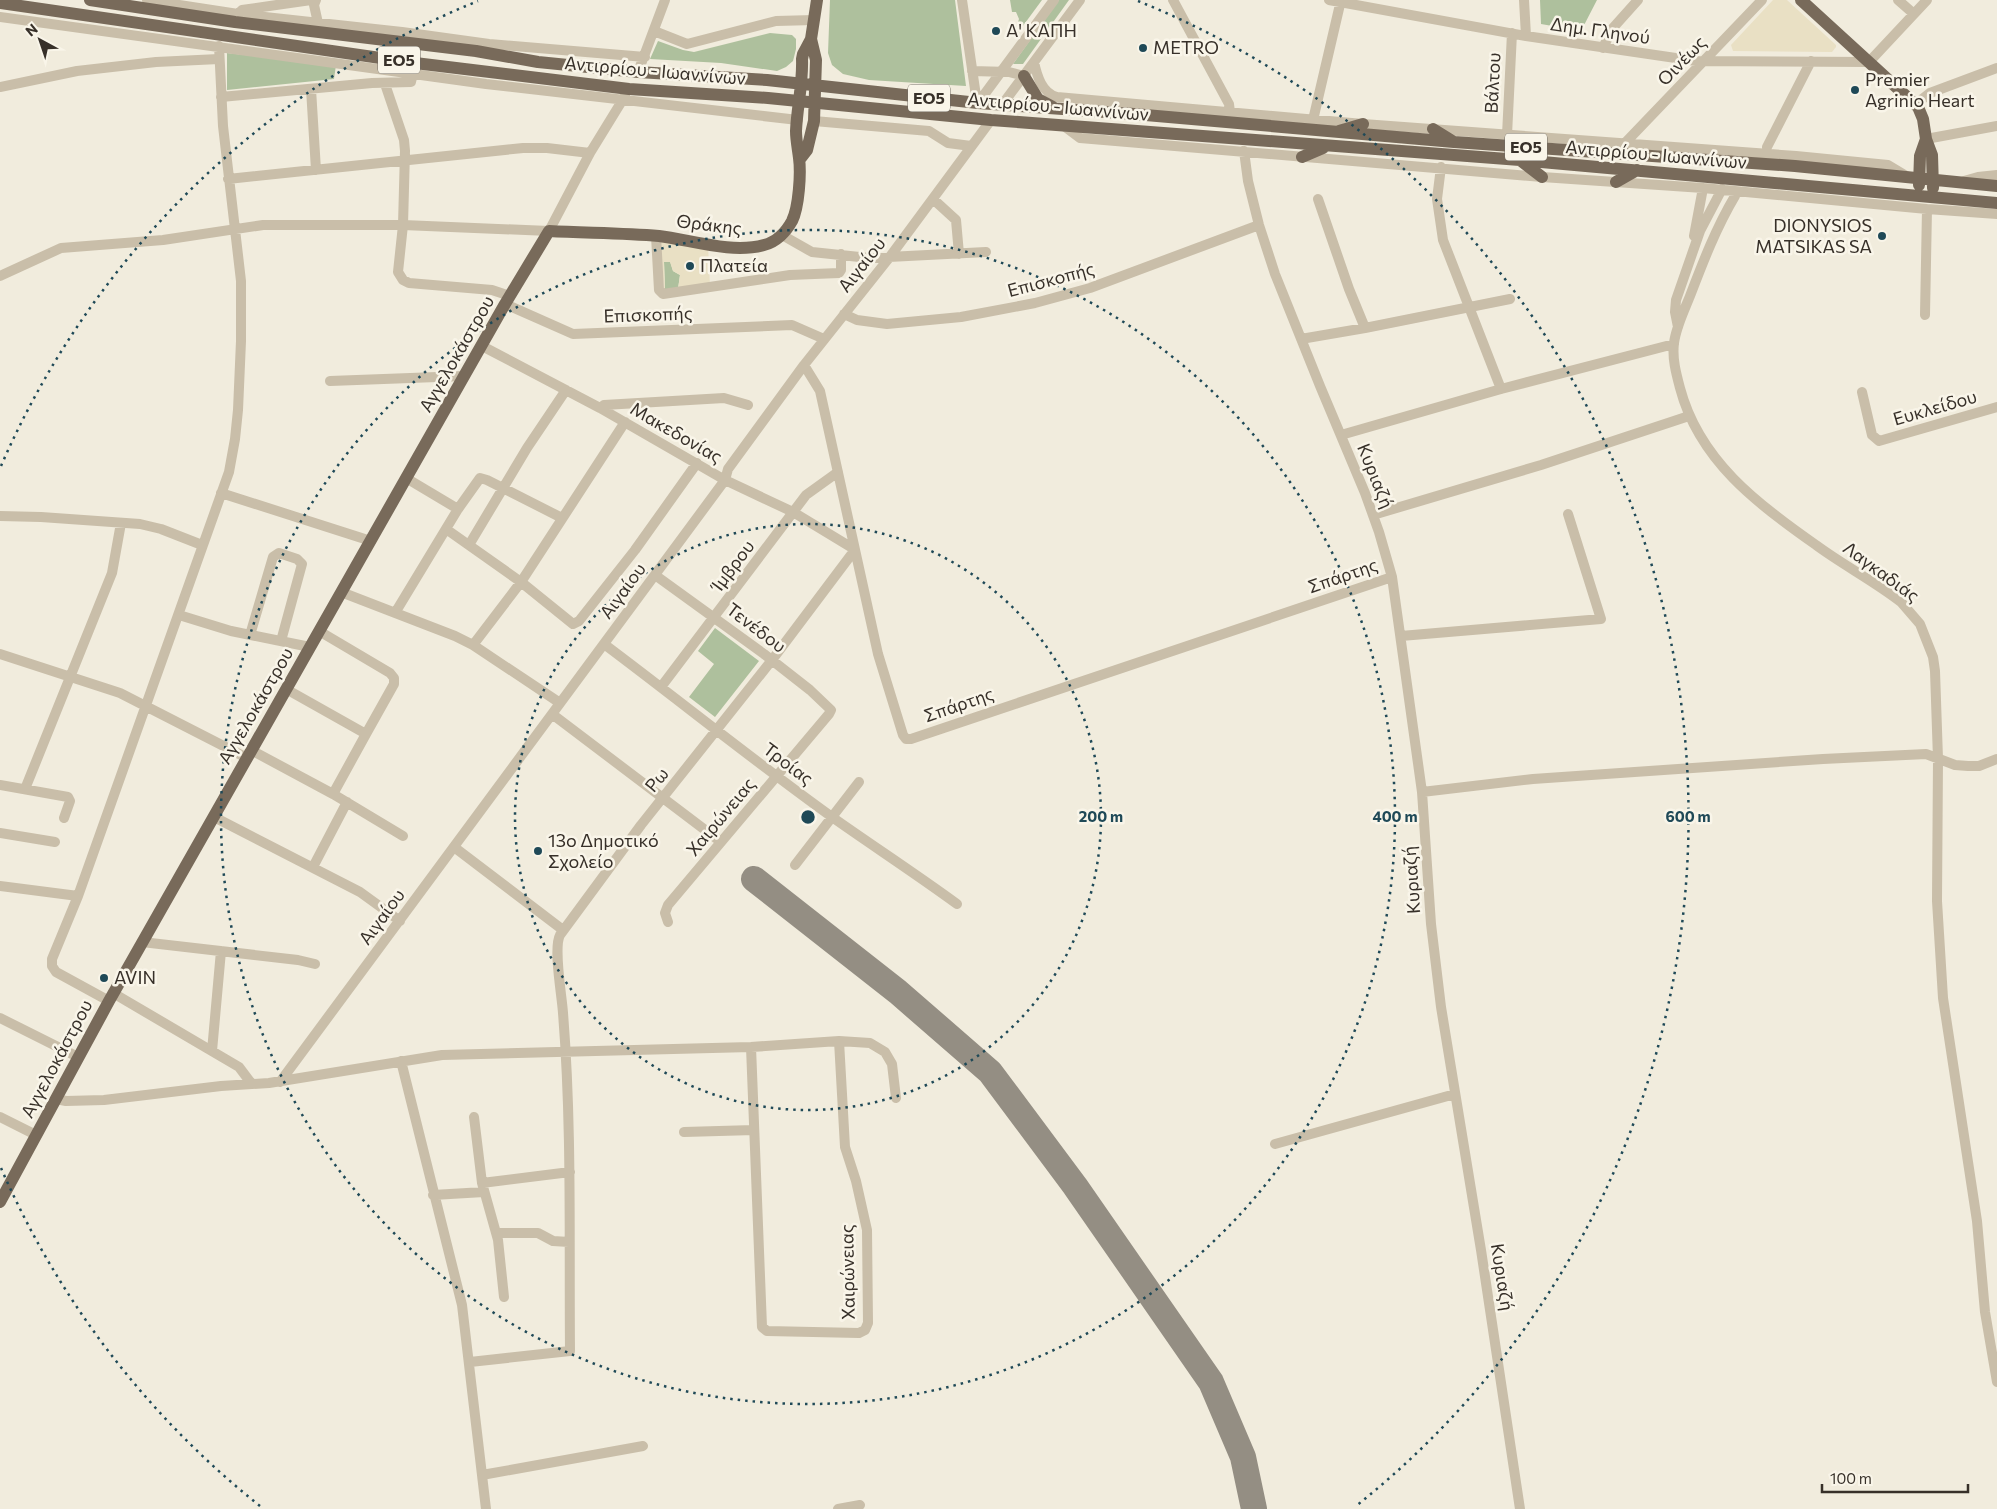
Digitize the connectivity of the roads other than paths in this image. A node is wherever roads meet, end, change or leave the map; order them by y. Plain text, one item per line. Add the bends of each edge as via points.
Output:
1 (90, 0) edge
2 (147, 0) edge
3 (311, 0) edge
4 (316, 0) edge
5 (665, 0) edge
6 (817, 0) edge
7 (962, 0) edge
8 (1054, 0) edge
9 (1080, 0) edge
10 (1330, 0) edge
11 (1524, 0) edge
12 (1638, 0) edge
13 (1762, 0) edge
14 (1801, 0) edge
15 (1898, 0) edge
16 (1927, 0) edge
17 (106, 1) edge
18 (1178, 1) edge
19 (1341, 1) edge
20 (287, 2) edge
21 (0, 3) edge
22 (240, 8) edge
23 (1914, 14) junction
24 (216, 15) junction
25 (0, 17) edge
26 (814, 20) junction
27 (318, 23) junction
28 (654, 31) junction
29 (1512, 33) junction
30 (1526, 36) junction
31 (812, 39) junction
32 (218, 46) junction
33 (1602, 48) junction
34 (539, 56) junction
35 (644, 57) junction
36 (219, 59) junction
37 (1811, 61) junction
38 (1034, 62) junction
39 (1704, 62) junction
40 (1869, 62) junction
41 (414, 68) junction
42 (1997, 68) edge
43 (972, 71) junction
44 (638, 72) junction
45 (1002, 72) junction
46 (1024, 76) junction
47 (384, 84) junction
48 (801, 84) junction
49 (816, 86) junction
50 (0, 87) edge
51 (311, 89) junction
52 (626, 95) junction
53 (221, 97) junction
54 (800, 101) junction
55 (815, 102) junction
56 (977, 103) junction
57 (1916, 104) junction
58 (1002, 105) junction
59 (1057, 108) junction
60 (1230, 112) junction
61 (798, 120) junction
62 (991, 120) junction
63 (1313, 120) junction
64 (814, 121) junction
65 (1363, 124) junction
66 (1064, 126) junction
67 (1997, 126) edge
68 (1434, 129) junction
69 (1333, 133) junction
70 (1507, 135) junction
71 (1926, 139) junction
72 (1454, 142) junction
73 (1625, 143) junction
74 (971, 146) junction
75 (1328, 146) junction
76 (1767, 147) dead end
77 (1244, 151) junction
78 (590, 153) junction
79 (1302, 156) junction
80 (800, 159) junction
81 (405, 160) junction
82 (1520, 160) junction
83 (1441, 167) junction
84 (316, 170) junction
85 (1637, 170) junction
86 (1997, 175) edge
87 (1542, 177) junction
88 (1914, 178) junction
89 (228, 179) junction
90 (1933, 180) junction
91 (1616, 182) junction
92 (1960, 182) junction
93 (1997, 186) edge
94 (1703, 188) junction
95 (1722, 189) junction
96 (1735, 196) dead end
97 (1918, 196) junction
98 (1933, 197) junction
99 (933, 199) junction
100 (1318, 199) dead end
101 (1997, 203) edge
102 (1927, 209) junction
103 (1997, 214) edge
104 (403, 225) junction
105 (1259, 225) junction
106 (234, 228) junction
107 (549, 231) junction
108 (782, 235) junction
109 (656, 236) junction
110 (1692, 250) junction
111 (986, 252) dead end
112 (841, 254) junction
113 (959, 254) junction
114 (889, 258) junction
115 (0, 276) edge
116 (1510, 299) dead end
117 (508, 300) junction
118 (1470, 308) junction
119 (844, 314) junction
120 (1925, 315) dead end
121 (1365, 328) junction
122 (1678, 328) junction
123 (824, 339) junction
124 (1301, 339) junction
125 (1674, 344) junction
126 (482, 346) junction
127 (804, 365) junction
128 (464, 376) junction
129 (330, 381) dead end
130 (1501, 389) junction
131 (566, 390) junction
132 (1862, 392) dead end
133 (748, 405) dead end
134 (1997, 407) edge
135 (600, 408) junction
136 (1689, 416) junction
137 (625, 422) junction
138 (1341, 435) junction
139 (697, 463) junction
140 (838, 472) junction
141 (406, 478) junction
142 (725, 480) junction
143 (504, 489) junction
144 (221, 493) junction
145 (458, 509) junction
146 (793, 512) junction
147 (1374, 514) junction
148 (1568, 514) dead end
149 (0, 516) edge
150 (562, 518) junction
151 (122, 523) junction
152 (446, 529) junction
153 (371, 541) junction
154 (202, 544) junction
155 (469, 545) junction
156 (854, 550) junction
157 (655, 575) junction
158 (1392, 577) junction
159 (522, 582) junction
160 (341, 592) junction
161 (395, 613) junction
162 (179, 615) junction
163 (715, 617) junction
164 (319, 631) junction
165 (250, 635) junction
166 (1401, 636) junction
167 (282, 641) junction
168 (604, 644) junction
169 (473, 645) junction
170 (310, 646) junction
171 (0, 654) edge
172 (772, 660) junction
173 (71, 678) junction
174 (661, 687) junction
175 (286, 689) junction
176 (560, 704) junction
177 (145, 706) junction
178 (552, 714) junction
179 (829, 714) joint
180 (716, 731) junction
181 (366, 734) junction
182 (249, 754) junction
183 (1938, 759) junction
184 (1997, 759) edge
185 (777, 776) junction
186 (859, 782) dead end
187 (0, 785) edge
188 (25, 789) junction
189 (1422, 792) junction
190 (333, 794) junction
191 (663, 798) junction
192 (347, 802) junction
193 (214, 816) junction
194 (64, 818) dead end
195 (833, 818) junction
196 (0, 833) edge
197 (403, 836) dead end
198 (54, 842) dead end
199 (721, 842) junction
200 (454, 846) junction
201 (795, 865) dead end
202 (312, 867) junction
203 (0, 886) edge
204 (78, 896) junction
205 (957, 904) dead end
206 (400, 920) junction
207 (668, 922) dead end
208 (563, 930) junction
209 (142, 942) junction
210 (222, 951) junction
211 (315, 964) dead end
212 (111, 997) junction
213 (0, 1018) edge
214 (839, 1041) junction
215 (751, 1047) junction
216 (212, 1051) junction
217 (566, 1053) junction
218 (78, 1057) junction
219 (401, 1060) junction
220 (280, 1082) junction
221 (251, 1084) junction
222 (1455, 1094) junction
223 (896, 1098) dead end
224 (56, 1099) junction
225 (474, 1116) dead end
226 (0, 1118) edge
227 (754, 1130) junction
228 (684, 1132) dead end
229 (36, 1135) junction
230 (1275, 1144) dead end
231 (570, 1172) junction
232 (483, 1188) junction
233 (433, 1195) junction
234 (0, 1201) edge
235 (496, 1233) junction
236 (569, 1242) junction
237 (504, 1297) dead end
238 (470, 1362) junction
239 (1997, 1382) edge
240 (643, 1446) dead end
241 (482, 1475) junction
242 (860, 1505) dead end
243 (486, 1509) edge
244 (838, 1509) edge
245 (1520, 1509) edge

1 - 17 main road, Αντιρρίου - Ιωαννίνων / ΕΟ5
2 - 24 street
3 - 20 street
4 - 27 street
5 - 28 street
6 - 26 main road
7 - 43 street
8 - 45 street
9 - 38 street
10 - 19 street, Δημ. Γληνού
11 - 30 street
12 - 33 street via 1612,29
13 - 39 street, Οινέως
14 - 40 main road
15 - 23 street
16 - 23 street
17 - 24 main road, Αντιρρίου - Ιωαννίνων / ΕΟ5
18 - 60 street via 1230,104
19 - 29 street, Δημ. Γληνού
19 - 63 street
20 - 22 street
21 - 41 main road, Αντιρρίου - Ιωαννίνων / ΕΟ5
22 - 24 street
22 - 27 street
23 - 40 street
24 - 34 main road, Αντιρρίου - Ιωαννίνων / ΕΟ5 via 476,51
25 - 32 street
26 - 28 street via 776,21 687,44
26 - 31 main road
27 - 34 street
28 - 35 street
29 - 30 street, Δημ. Γληνού
29 - 70 street, Βάλτου
30 - 33 street, Δημ. Γληνού
31 - 48 main road via 803,54
31 - 49 main road
32 - 36 street
32 - 41 street
33 - 39 street, Δημ. Γληνού
34 - 35 street
34 - 44 main road, Αντιρρίου - Ιωαννίνων / ΕΟ5
35 - 44 street
36 - 50 street via 77,70
36 - 53 street
37 - 39 street, Δημ. Γληνού
37 - 40 street, Δημ. Γληνού
37 - 76 street
38 - 46 street
38 - 60 street via 1044,88 1056,97
39 - 73 street, Οινέως
40 - 57 main road
41 - 47 street via 410,82
41 - 52 main road, Αντιρρίου - Ιωαννίνων / ΕΟ5
42 - 57 street via 1934,91
43 - 45 street
43 - 56 street
44 - 48 main road, Αντιρρίου - Ιωαννίνων / ΕΟ5
45 - 46 street
45 - 56 street
46 - 58 street
46 - 59 main road via 1038,99
47 - 51 street
47 - 81 street, Επισκοπής via 404,140
48 - 49 main road, Αντιρρίου - Ιωαννίνων / ΕΟ5
48 - 54 main road
49 - 55 main road
49 - 56 main road, Αντιρρίου - Ιωαννίνων / ΕΟ5
51 - 53 street
51 - 84 street
52 - 54 main road, Αντιρρίου - Ιωαννίνων / ΕΟ5
52 - 61 street
52 - 78 street
53 - 89 street
54 - 55 main road, Αντιρρίου - Ιωαννίνων / ΕΟ5
54 - 61 main road
55 - 62 main road, Αντιρρίου - Ιωαννίνων / ΕΟ5
55 - 64 main road
56 - 58 main road, Αντιρρίου - Ιωαννίνων / ΕΟ5
57 - 71 main road via 1923,119
58 - 59 main road, Αντιρρίου - Ιωαννίνων / ΕΟ5
59 - 69 main road, Αντιρρίου - Ιωαννίνων / ΕΟ5
60 - 63 street
61 - 80 main road via 796,131
62 - 66 main road, Αντιρρίου - Ιωαννίνων / ΕΟ5
62 - 74 street, Αιγαίου
63 - 65 street
64 - 74 street via 930,131 948,143
64 - 80 main road via 807,150
65 - 68 street
65 - 69 main road
66 - 75 main road, Αντιρρίου - Ιωαννίνων / ΕΟ5
66 - 77 street via 1080,138
67 - 71 street
68 - 70 street
68 - 72 main road
69 - 72 main road, Αντιρρίου - Ιωαννίνων / ΕΟ5
70 - 73 street
71 - 88 main road
71 - 90 main road via 1932,155
72 - 88 main road, Αντιρρίου - Ιωαννίνων / ΕΟ5 via 1795,166
73 - 88 street via 1888,165
74 - 99 street, Αιγαίου
75 - 79 main road
75 - 82 main road, Αντιρρίου - Ιωαννίνων / ΕΟ5
77 - 79 street
77 - 105 street, Κυριαζή
78 - 81 street via 523,148
78 - 107 street
79 - 83 street
80 - 108 main road via 797,203 792,220
81 - 84 street
81 - 104 street, Επισκοπής
82 - 85 main road, Αντιρρίου - Ιωαννίνων / ΕΟ5
82 - 87 main road
83 - 87 street
83 - 118 street via 1437,199 1440,227
84 - 89 street
85 - 91 main road
85 - 97 main road, Αντιρρίου - Ιωαννίνων / ΕΟ5
86 - 92 street
87 - 91 street
88 - 90 main road, Αντιρρίου - Ιωαννίνων / ΕΟ5
88 - 97 main road
89 - 106 street
90 - 92 main road, Αντιρρίου - Ιωαννίνων / ΕΟ5
90 - 98 main road
91 - 94 street
92 - 93 main road, Αντιρρίου - Ιωαννίνων / ΕΟ5
94 - 95 street
94 - 110 street, Λαγκαδιάς
95 - 102 street
95 - 110 street, Λαγκαδιάς
96 - 122 street, Λαγκαδιάς via 1711,241
97 - 98 main road, Αντιρρίου - Ιωαννίνων / ΕΟ5
98 - 101 main road, Αντιρρίου - Ιωαννίνων / ΕΟ5
99 - 113 street via 956,220
99 - 114 street, Αιγαίου
100 - 121 street
102 - 103 street
102 - 120 street
104 - 106 street via 276,224
104 - 107 street
104 - 117 street, Επισκοπής via 398,272 403,280 492,290
105 - 119 street, Επισκοπής via 1090,288 1036,303 961,317 886,324 857,320
105 - 124 street, Κυριαζή
106 - 115 street via 163,240 61,248
106 - 144 street via 241,286 238,410 230,467
107 - 109 main road, Θράκης
107 - 117 main road, Αγγελοκάστρου
108 - 109 main road, Θράκης via 763,246 746,248
108 - 112 street via 812,252
109 - 112 street via 659,290 664,294 790,275 839,273
110 - 122 street, Λαγκαδιάς via 1675,302
111 - 113 street
112 - 114 street
113 - 114 street
114 - 119 street, Αιγαίου
116 - 118 street
117 - 123 street, Επισκοπής via 574,334 792,325
117 - 126 main road, Αγγελοκάστρου
118 - 121 street
118 - 130 street
119 - 123 street, Αιγαίου
121 - 124 street
122 - 125 street, Λαγκαδιάς
123 - 127 street, Αιγαίου
124 - 138 street, Κυριαζή
125 - 130 street
125 - 136 street, Λαγκαδιάς via 1675,365
126 - 128 main road, Αγγελοκάστρου
126 - 131 street, Μακεδονίας
127 - 140 street, Σπάρτης via 820,391
127 - 142 street, Αιγαίου via 728,469
128 - 129 street
128 - 141 main road, Αγγελοκάστρου
130 - 138 street
131 - 135 street, Μακεδονίας
131 - 143 street
132 - 134 street, Ευκλείδου via 1872,435 1882,441
133 - 135 street via 724,398 604,405
135 - 137 street, Μακεδονίας
136 - 147 street via 1531,468
136 - 183 street, Λαγκαδιάς via 1703,442 1741,486 1795,530 1892,595 1914,615 1933,657
137 - 139 street, Μακεδονίας
137 - 150 street
138 - 147 street, Κυριαζή
139 - 142 street, Μακεδονίας
139 - 159 street via 578,622 571,624
140 - 146 street, Ίμβρου via 812,489
140 - 156 street, Σπάρτης
141 - 145 street
141 - 153 main road, Αγγελοκάστρου
142 - 146 street, Μακεδονίας
142 - 157 street, Αιγαίου
143 - 145 street via 481,478
143 - 150 street
143 - 155 street
144 - 153 street
144 - 154 street
145 - 152 street
146 - 156 street, Μακεδονίας
146 - 163 street, Ίμβρου
147 - 158 street, Κυριαζή
148 - 166 street via 1600,619
149 - 151 street
150 - 159 street
151 - 154 street via 152,526
151 - 173 street via 112,573
152 - 155 street
152 - 161 street
153 - 160 main road, Αγγελοκάστρου
154 - 162 street
155 - 159 street
156 - 158 street, Σπάρτης via 878,654 903,735 908,739
156 - 172 street, Ρω
157 - 163 street, Τενέδου
157 - 168 street, Αιγαίου
158 - 166 street, Κυριαζή
159 - 169 street
160 - 161 street
160 - 164 main road, Αγγελοκάστρου
161 - 169 street
162 - 165 street
162 - 177 street
163 - 172 street, Τενέδου
163 - 174 street, Ίμβρου
164 - 170 main road, Αγγελοκάστρου
164 - 181 street via 394,678 394,684
165 - 167 street
165 - 167 street via 273,557 279,553 298,559 302,564
166 - 189 street, Κυριαζή
167 - 170 street
168 - 174 street, Τροίας
168 - 176 street, Αιγαίου
169 - 176 street
170 - 175 main road, Αγγελοκάστρου
171 - 173 street
172 - 179 street, Τενέδου via 830,708
172 - 180 street, Ρω
173 - 177 street via 120,693
173 - 188 street
174 - 180 street, Τροίας
175 - 181 street
175 - 182 main road, Αγγελοκάστρου
176 - 178 street, Αιγαίου
177 - 182 street
177 - 204 street
178 - 191 street
178 - 200 street, Αιγαίου
179 - 185 street, Χαιρώνειας
180 - 185 street, Τροίας
180 - 191 street, Ρω
181 - 190 street
182 - 190 street
182 - 193 main road, Αγγελοκάστρου
183 - 184 street via 1955,765 1979,766
183 - 189 street via 1926,754 1823,759 1533,779
183 - 239 street, Λαγκαδιάς via 1937,901 1944,998
185 - 195 street, Τροίας
185 - 199 street, Χαιρώνειας
186 - 195 street
187 - 188 street
188 - 194 street via 68,797 70,801
189 - 222 street, Κυριαζή via 1431,924
190 - 192 street
191 - 199 street
191 - 208 street, Ρω
192 - 197 street
192 - 202 street
193 - 202 street
193 - 209 main road, Αγγελοκάστρου
195 - 201 street
195 - 205 street, Τροίας
196 - 198 street
199 - 207 street, Χαιρώνειας via 668,906
200 - 206 street, Αιγαίου
200 - 208 street
202 - 206 street via 360,892
203 - 204 street
204 - 212 street via 53,956 52,966 56,972
206 - 220 street, Αιγαίου
208 - 217 street, Ρω via 557,939 556,950
209 - 210 street
209 - 212 main road, Αγγελοκάστρου
210 - 211 street
210 - 216 street
212 - 216 street
212 - 218 main road, Αγγελοκάστρου
213 - 218 street
214 - 215 street
214 - 223 street via 870,1043 881,1048 892,1064
214 - 227 street, Χαιρώνειας via 845,1147 868,1238 868,1323 863,1332 767,1331 762,1328
215 - 217 street
215 - 227 street, Χαιρώνειας
216 - 221 street via 239,1066
217 - 219 street via 465,1054
217 - 231 street, Ρω
218 - 224 main road, Αγγελοκάστρου
219 - 220 street
219 - 233 street
220 - 221 street
221 - 224 street via 104,1100
222 - 230 street
222 - 245 street, Κυριαζή
224 - 229 main road, Αγγελοκάστρου
225 - 232 street
226 - 229 street
227 - 228 street
229 - 234 main road, Αγγελοκάστρου
231 - 232 street
231 - 236 street, Ρω
232 - 233 street
232 - 235 street
233 - 238 street via 462,1305
235 - 236 street via 538,1233 553,1241
235 - 237 street
236 - 238 street, Ρω via 570,1351
238 - 241 street
240 - 241 street
241 - 243 street
242 - 244 street

